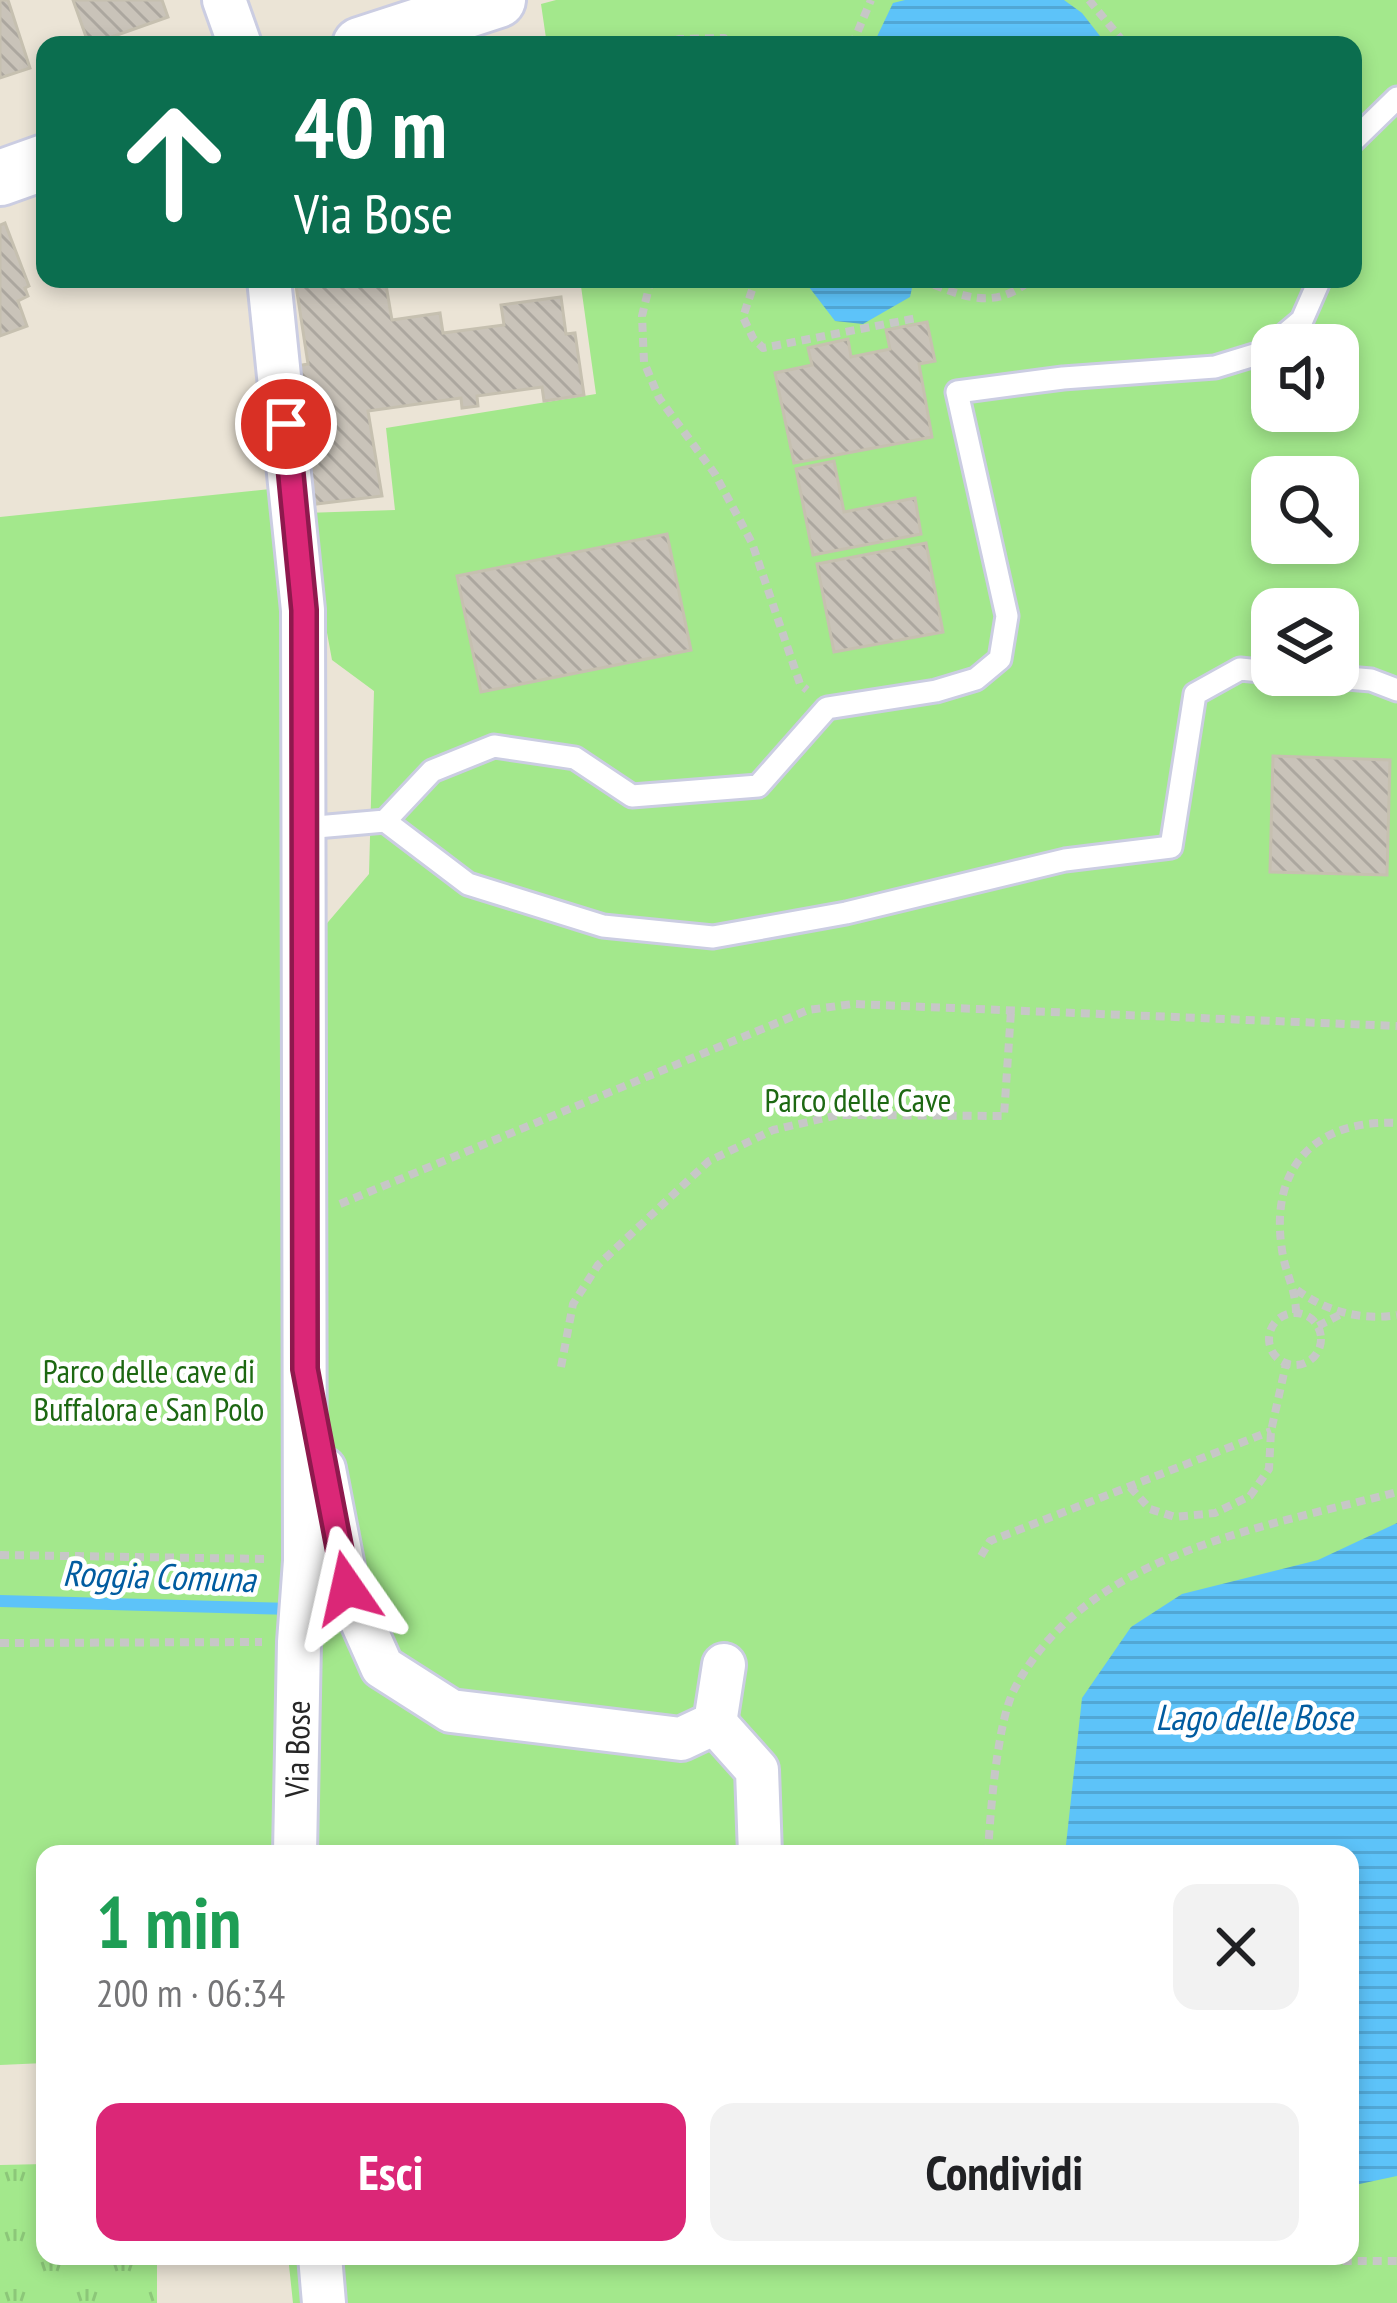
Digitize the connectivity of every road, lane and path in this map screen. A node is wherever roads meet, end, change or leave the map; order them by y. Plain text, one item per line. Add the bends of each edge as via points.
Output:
1 (224, 0) edge
2 (497, 0) edge
3 (871, 0) edge
4 (1089, 0) edge
5 (426, 10) edge
6 (237, 36) edge
7 (377, 36) edge
8 (856, 36) edge
9 (1119, 36) edge
10 (1397, 98) edge
11 (1362, 132) edge
12 (36, 165) edge
13 (0, 178) edge
14 (270, 288) edge
15 (649, 288) edge
16 (754, 288) edge
17 (946, 288) edge
18 (1021, 288) edge
19 (1316, 288) edge
20 (917, 318) dead end
21 (1251, 670) edge
22 (1359, 679) edge
23 (1397, 690) edge
24 (827, 708) junction
25 (385, 821) junction
26 (305, 829) junction
27 (1010, 1011) junction
28 (1397, 1026) edge
29 (1397, 1124) edge
30 (305, 1214) junction
31 (1296, 1289) junction
32 (1296, 1312) junction
33 (1344, 1313) junction
34 (1397, 1316) edge
35 (1318, 1326) junction
36 (1286, 1364) junction
37 (561, 1367) dead end
38 (305, 1369) junction
39 (1270, 1431) junction
40 (1130, 1486) junction
41 (1397, 1492) edge
42 (0, 1555) edge
43 (981, 1556) dead end
44 (304, 1561) junction
45 (299, 1642) junction
46 (0, 1643) edge
47 (724, 1665) dead end
48 (715, 1723) junction
49 (295, 1845) edge
50 (760, 1845) edge
51 (988, 1845) edge
52 (1359, 2260) edge
53 (1397, 2260) edge
54 (321, 2265) edge
55 (324, 2303) edge

1 - 6 street
2 - 5 street
3 - 8 path
4 - 9 path
5 - 7 street
10 - 11 lane
12 - 13 street
14 - 26 street, Via Bose via 304,610
15 - 24 path via 644,362 658,398 743,525 800,684
16 - 20 path via 743,316 764,348
17 - 18 path via 976,301
19 - 24 lane via 1302,320 1264,352 1215,367 957,392 1006,616 1000,659 976,679 936,692
21 - 25 lane via 1195,694 1171,848 1065,860 713,937 603,926 468,884
22 - 23 lane
24 - 25 lane via 758,786 632,796 574,758 494,746 433,771
25 - 26 lane
26 - 30 street, Via Bose
27 - 28 path
27 - 30 path via 854,1004 808,1010
27 - 37 path via 1004,1116 838,1115 772,1130 709,1161 598,1265 573,1304
29 - 31 path via 1363,1121 1329,1132 1290,1176 1280,1214 1282,1254
30 - 38 street, Via Bose
31 - 32 path
31 - 33 path
32 - 35 path
32 - 36 path via 1280,1316 1268,1338
33 - 34 path
33 - 35 path
35 - 36 path via 1321,1344 1312,1359
36 - 39 path
38 - 44 street, Via Bose
38 - 48 street via 347,1588 382,1667 451,1711 681,1739
39 - 40 path
39 - 40 path via 1269,1469 1250,1496 1215,1513 1175,1517 1150,1508
40 - 43 path via 990,1541
41 - 51 path via 1180,1553 1111,1588 1048,1639 1012,1694
42 - 44 path
44 - 45 street, Via Bose
45 - 46 path
45 - 49 street, Via Bose
47 - 48 street
48 - 50 street via 757,1770
52 - 53 path
54 - 55 street

